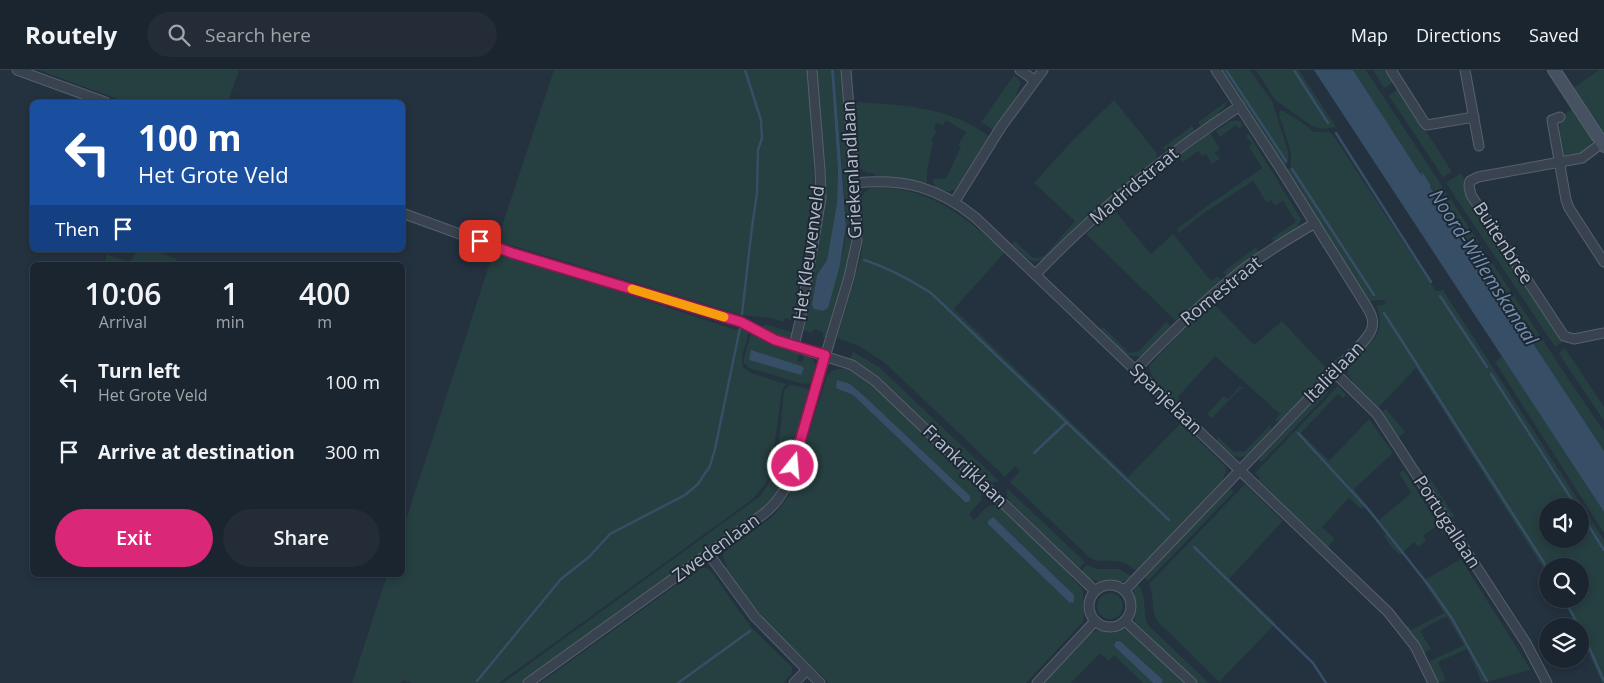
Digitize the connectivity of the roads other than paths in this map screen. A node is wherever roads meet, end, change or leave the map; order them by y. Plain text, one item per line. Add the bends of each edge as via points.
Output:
1 (17, 70) edge
2 (812, 70) edge
3 (846, 70) edge
4 (1020, 70) edge
5 (1042, 70) edge
6 (1216, 70) edge
7 (1391, 70) edge
8 (1465, 70) edge
9 (1554, 70) edge
10 (1034, 80) junction
11 (100, 100) edge
12 (1240, 106) junction
13 (1554, 116) dead end
14 (1474, 117) junction
15 (1603, 145) edge
16 (1479, 146) dead end
17 (1560, 162) junction
18 (855, 183) junction
19 (955, 201) junction
20 (405, 214) edge
21 (1315, 223) junction
22 (1604, 262) edge
23 (1036, 274) junction
24 (1604, 333) edge
25 (794, 346) junction
26 (825, 355) junction
27 (1135, 370) junction
28 (1334, 372) junction
29 (1240, 470) junction
30 (708, 553) junction
31 (1095, 590) junction
32 (1124, 590) junction
33 (1095, 621) junction
34 (1125, 621) junction
35 (807, 670) junction
36 (528, 683) edge
37 (794, 683) edge
38 (820, 683) edge
39 (1037, 683) edge
40 (1192, 683) edge
41 (1433, 683) edge
42 (1547, 683) edge

1 - 11 street
2 - 25 street, Het Kleuvenveld via 821,188
3 - 18 street, Griekenlandlaan
4 - 10 street
5 - 10 street
6 - 12 street, Italiëlaan
7 - 14 street via 1427,125
8 - 14 street
9 - 15 street
10 - 19 street
12 - 21 street, Italiëlaan
12 - 23 street, Madridstraat via 1136,182
13 - 17 street
14 - 16 street
15 - 17 street, Buitenbree via 1582,158
17 - 22 street via 1567,204
17 - 24 street, Buitenbree via 1478,177 1470,181 1469,190 1564,336 1574,339
18 - 19 street, Spanjelaan via 881,181 905,184
18 - 26 street, Griekenlandlaan via 857,241
19 - 23 street, Spanjelaan
20 - 25 street, Frankrijklaan via 512,253 741,322
21 - 27 street, Romestraat via 1243,269 1180,324
21 - 28 street, Italiëlaan via 1374,320 1370,335
23 - 27 street, Spanjelaan
25 - 26 street, Frankrijklaan
26 - 30 street, Zwedenlaan via 782,494 769,510
26 - 31 street, Frankrijklaan via 852,365 875,381
27 - 29 street, Spanjelaan
28 - 29 street, Italiëlaan
28 - 42 street, Portugallaan via 1377,414 1530,650
29 - 32 street, Italiëlaan
29 - 41 street, Spanjelaan via 1388,612 1415,646
30 - 35 street via 755,617
30 - 36 street, Zwedenlaan
31 - 32 street via 1110,584
31 - 33 street via 1089,602
32 - 34 street via 1131,605
33 - 34 street via 1110,627
33 - 39 street
34 - 40 street
35 - 37 street
35 - 38 street

